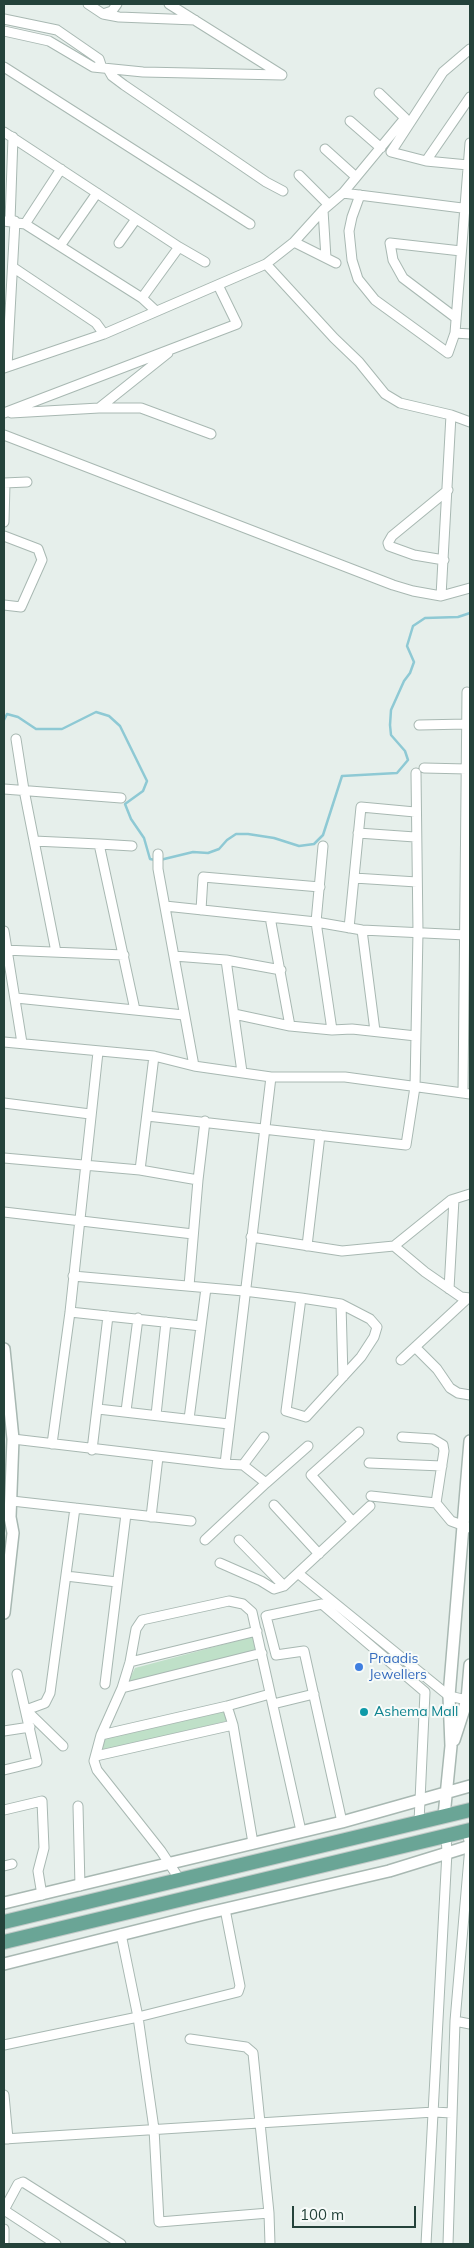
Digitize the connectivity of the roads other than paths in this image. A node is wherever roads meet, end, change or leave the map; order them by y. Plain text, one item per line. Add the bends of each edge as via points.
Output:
1 (88, 4) edge
2 (117, 4) edge
3 (169, 4) edge
4 (104, 14) junction
5 (4, 19) edge
6 (195, 20) junction
7 (21, 22) junction
8 (4, 31) edge
9 (19, 34) junction
10 (470, 50) edge
11 (4, 67) edge
12 (105, 69) junction
13 (130, 70) junction
14 (124, 85) junction
15 (379, 93) dead end
16 (470, 97) edge
17 (350, 121) dead end
18 (4, 132) edge
19 (14, 137) junction
20 (470, 143) edge
21 (381, 148) junction
22 (325, 149) dead end
23 (426, 161) junction
24 (468, 165) junction
25 (61, 169) junction
26 (299, 175) dead end
27 (355, 176) junction
28 (283, 191) dead end
29 (97, 193) junction
30 (343, 193) junction
31 (360, 195) junction
32 (326, 207) junction
33 (467, 209) edge
34 (136, 219) junction
35 (10, 221) edge
36 (26, 224) junction
37 (250, 224) dead end
38 (294, 242) junction
39 (119, 243) dead end
40 (60, 246) junction
41 (179, 247) junction
42 (461, 251) junction
43 (326, 258) junction
44 (205, 262) dead end
45 (336, 263) dead end
46 (266, 264) junction
47 (14, 268) junction
48 (218, 285) junction
49 (142, 298) junction
50 (156, 311) junction
51 (456, 318) junction
52 (455, 333) junction
53 (104, 334) junction
54 (470, 334) edge
55 (174, 348) junction
56 (6, 368) edge
57 (99, 408) junction
58 (4, 413) edge
59 (452, 415) junction
60 (470, 422) edge
61 (211, 434) dead end
62 (4, 435) edge
63 (27, 482) dead end
64 (4, 483) edge
65 (448, 490) junction
66 (4, 522) edge
67 (4, 536) edge
68 (444, 560) junction
69 (470, 588) edge
70 (441, 596) junction
71 (4, 605) edge
72 (467, 692) dead end
73 (419, 724) dead end
74 (467, 724) junction
75 (16, 740) dead end
76 (467, 769) junction
77 (4, 789) edge
78 (24, 790) junction
79 (121, 798) dead end
80 (416, 812) junction
81 (358, 833) junction
82 (415, 837) junction
83 (34, 841) junction
84 (99, 844) junction
85 (132, 846) dead end
86 (323, 846) dead end
87 (158, 854) dead end
88 (354, 878) junction
89 (417, 882) junction
90 (320, 886) junction
91 (165, 906) junction
92 (201, 910) junction
93 (270, 917) junction
94 (316, 922) junction
95 (349, 928) junction
96 (362, 930) junction
97 (4, 931) edge
98 (418, 932) junction
99 (466, 936) junction
100 (6, 950) edge
101 (56, 952) junction
102 (124, 955) junction
103 (174, 956) junction
104 (226, 960) junction
105 (281, 970) junction
106 (16, 998) junction
107 (135, 1010) junction
108 (234, 1014) junction
109 (184, 1015) junction
110 (290, 1026) junction
111 (332, 1030) junction
112 (375, 1031) junction
113 (416, 1036) junction
114 (4, 1042) edge
115 (22, 1043) junction
116 (98, 1052) junction
117 (154, 1056) junction
118 (194, 1066) junction
119 (242, 1072) junction
120 (271, 1077) junction
121 (415, 1087) junction
122 (467, 1094) edge
123 (4, 1103) edge
124 (90, 1114) junction
125 (147, 1116) junction
126 (205, 1121) junction
127 (264, 1128) junction
128 (320, 1135) junction
129 (4, 1158) edge
130 (85, 1166) junction
131 (140, 1170) junction
132 (198, 1180) junction
133 (470, 1194) edge
134 (454, 1198) junction
135 (4, 1212) edge
136 (79, 1220) junction
137 (193, 1234) junction
138 (251, 1238) junction
139 (307, 1246) junction
140 (394, 1246) junction
141 (73, 1276) junction
142 (189, 1286) junction
143 (206, 1288) junction
144 (449, 1289) junction
145 (244, 1291) junction
146 (301, 1298) junction
147 (469, 1298) edge
148 (340, 1304) junction
149 (70, 1312) junction
150 (108, 1316) junction
151 (138, 1318) junction
152 (166, 1322) junction
153 (201, 1326) junction
154 (415, 1346) junction
155 (4, 1349) edge
156 (401, 1360) dead end
157 (342, 1377) junction
158 (470, 1395) edge
159 (98, 1409) junction
160 (126, 1411) junction
161 (156, 1415) junction
162 (189, 1419) junction
163 (229, 1424) junction
164 (359, 1432) dead end
165 (264, 1437) dead end
166 (402, 1437) dead end
167 (14, 1439) junction
168 (470, 1441) edge
169 (52, 1444) junction
170 (308, 1446) dead end
171 (92, 1450) junction
172 (158, 1457) junction
173 (369, 1463) dead end
174 (225, 1464) junction
175 (243, 1465) junction
176 (442, 1466) junction
177 (266, 1484) junction
178 (12, 1501) junction
179 (436, 1503) junction
180 (274, 1505) dead end
181 (75, 1508) junction
182 (126, 1514) junction
183 (8, 1516) edge
184 (151, 1516) junction
185 (191, 1521) dead end
186 (353, 1522) junction
187 (467, 1526) edge
188 (4, 1531) edge
189 (205, 1540) dead end
190 (239, 1540) dead end
191 (319, 1554) junction
192 (220, 1563) dead end
193 (299, 1574) junction
194 (66, 1576) junction
195 (117, 1582) junction
196 (284, 1586) junction
197 (4, 1613) edge
198 (257, 1631) junction
199 (262, 1653) junction
200 (130, 1662) junction
201 (470, 1665) edge
202 (16, 1674) dead end
203 (105, 1684) dead end
204 (122, 1688) junction
205 (270, 1694) junction
206 (314, 1694) junction
207 (449, 1696) junction
208 (468, 1702) edge
209 (273, 1704) junction
210 (227, 1706) junction
211 (26, 1710) junction
212 (233, 1724) junction
213 (30, 1727) junction
214 (4, 1731) edge
215 (101, 1735) junction
216 (63, 1746) dead end
217 (452, 1746) junction
218 (96, 1756) junction
219 (4, 1770) edge
220 (470, 1786) edge
221 (446, 1792) junction
222 (419, 1800) junction
223 (78, 1806) dead end
224 (4, 1810) edge
225 (470, 1810) edge
226 (444, 1816) junction
227 (342, 1822) junction
228 (419, 1822) junction
229 (301, 1831) junction
230 (469, 1831) edge
231 (446, 1837) junction
232 (253, 1843) junction
233 (470, 1846) edge
234 (447, 1852) junction
235 (170, 1863) junction
236 (180, 1880) junction
237 (80, 1886) junction
238 (42, 1895) junction
239 (4, 1903) edge
240 (226, 1909) junction
241 (4, 1922) edge
242 (122, 1934) junction
243 (4, 1942) edge
244 (4, 1964) edge
245 (138, 2017) junction
246 (455, 2021) junction
247 (470, 2024) edge
248 (190, 2039) dead end
249 (4, 2045) edge
250 (4, 2095) edge
251 (434, 2112) junction
252 (452, 2113) junction
253 (261, 2123) junction
254 (154, 2129) junction
255 (6, 2139) edge
256 (4, 2210) edge
257 (269, 2213) junction
258 (4, 2229) edge
259 (4, 2244) edge
260 (56, 2244) edge
261 (122, 2244) edge
262 (270, 2244) edge
263 (426, 2244) edge
264 (448, 2244) edge

1 - 4 street
2 - 4 street
3 - 6 street
4 - 6 street
5 - 7 street
6 - 13 street via 282,75
7 - 9 street
7 - 12 street via 57,30 100,58
8 - 9 street
9 - 12 street via 49,40 93,67
10 - 23 street via 443,72 391,152
11 - 37 street
12 - 13 street
12 - 14 street
13 - 14 street
14 - 28 street
15 - 21 street via 405,118
16 - 23 street
17 - 21 street
18 - 19 street
19 - 25 street
19 - 35 street
20 - 24 street
21 - 27 street
22 - 27 street
23 - 24 street
24 - 33 street
25 - 29 street
25 - 36 street
26 - 32 street
27 - 30 street
29 - 34 street
29 - 40 street
30 - 31 street
30 - 32 street
31 - 33 street
31 - 52 street via 349,231 358,279 375,300 448,353
32 - 38 street
32 - 43 street
33 - 42 street
34 - 39 street
34 - 41 street
35 - 36 street
35 - 47 street
36 - 40 street
38 - 43 street
38 - 46 street
40 - 49 street
41 - 44 street
41 - 49 street
42 - 51 street
42 - 51 street via 390,243 393,260 403,278
43 - 45 street
46 - 48 street
46 - 59 street via 385,394 400,403
47 - 53 street via 96,322
47 - 56 street
48 - 50 street
48 - 55 street via 237,324
49 - 50 street
50 - 53 street
51 - 52 street
52 - 54 street
53 - 56 street
55 - 57 street
55 - 58 street
57 - 58 street
57 - 61 street via 141,408
59 - 60 street
59 - 65 street
62 - 70 street via 393,585
63 - 64 street
64 - 66 street
65 - 68 street
65 - 68 street via 392,536 388,543 414,555
67 - 71 street via 38,549 42,560 21,607
68 - 70 street
69 - 70 street
72 - 74 street
73 - 74 street
74 - 76 street
75 - 78 street
76 - 80 street via 420,770
76 - 99 street
77 - 78 street
78 - 79 street
78 - 83 street
80 - 81 street via 361,807
80 - 82 street
81 - 82 street
81 - 88 street
82 - 89 street
83 - 84 street
83 - 101 street
84 - 85 street
84 - 102 street
86 - 90 street
87 - 91 street
88 - 89 street
88 - 95 street
89 - 98 street
90 - 92 street via 203,877
90 - 94 street
91 - 92 street
91 - 103 street
92 - 93 street
93 - 94 street
93 - 105 street
94 - 95 street
94 - 111 street
95 - 96 street
96 - 98 street
96 - 112 street
97 - 100 street
98 - 99 street
98 - 113 street
99 - 122 street
100 - 101 street
100 - 106 street
101 - 102 street
102 - 107 street
103 - 104 street
103 - 109 street
104 - 105 street
104 - 108 street
105 - 110 street
106 - 107 street
106 - 115 street
107 - 109 street
108 - 110 street
108 - 119 street
109 - 118 street
110 - 111 street
111 - 112 street
112 - 113 street
113 - 121 street
114 - 115 street
115 - 116 street
116 - 117 street
116 - 124 street
117 - 118 street
117 - 125 street
118 - 119 street
119 - 120 street
120 - 121 street via 345,1077
120 - 127 street
121 - 122 street
121 - 128 street via 406,1145
123 - 124 street
124 - 130 street
125 - 126 street
125 - 131 street
126 - 127 street
126 - 132 street
127 - 128 street
127 - 138 street
128 - 139 street
129 - 130 street
130 - 131 street
130 - 136 street
131 - 132 street
132 - 137 street
133 - 134 street
134 - 140 street
134 - 144 street
135 - 136 street
136 - 137 street
136 - 141 street
137 - 142 street
138 - 139 street
138 - 145 street
139 - 140 street via 342,1251
140 - 144 street
141 - 142 street
141 - 149 street
142 - 143 street
143 - 145 street
143 - 153 street
144 - 147 street
145 - 146 street
145 - 163 street
146 - 148 street
146 - 157 street via 286,1411 306,1417
147 - 154 street
148 - 157 street
148 - 157 street via 370,1319 377,1327 362,1357
149 - 150 street
149 - 169 street
150 - 151 street
150 - 159 street
151 - 152 street
151 - 160 street
152 - 153 street
152 - 161 street
153 - 162 street
154 - 156 street
154 - 158 street via 450,1388
155 - 167 street
159 - 160 street
159 - 171 street
160 - 161 street
161 - 162 street
162 - 163 street
163 - 174 street
164 - 186 street via 311,1475
165 - 175 street
166 - 176 street via 440,1442 444,1451
167 - 169 street
167 - 178 street
168 - 187 street
169 - 171 street
170 - 177 street
171 - 172 street
172 - 174 street
172 - 184 street
173 - 176 street
174 - 175 street
175 - 177 street
176 - 179 street
177 - 189 street
178 - 181 street
178 - 183 street
179 - 186 street via 370,1501
179 - 187 street via 451,1521
180 - 191 street
181 - 182 street
181 - 194 street
182 - 184 street
182 - 195 street
183 - 188 street
183 - 197 street via 13,1533
184 - 185 street
186 - 191 street
187 - 207 street
190 - 196 street
191 - 193 street
192 - 196 street via 274,1589
193 - 196 street
193 - 207 street
194 - 195 street
194 - 211 street via 50,1693 45,1703
195 - 203 street
198 - 199 street
198 - 200 street
198 - 200 street via 252,1612 243,1604 229,1602 142,1620 136,1629
199 - 204 street
199 - 205 street
200 - 204 street
201 - 208 street
202 - 211 street
204 - 215 street
205 - 209 street
205 - 210 street
206 - 209 street
206 - 222 street via 304,1651 276,1655 266,1616 322,1604 425,1692
206 - 227 street
207 - 208 street
207 - 217 street
208 - 217 street
209 - 229 street
210 - 212 street
210 - 215 street
211 - 213 street
211 - 216 street
212 - 218 street
212 - 232 street
213 - 214 street
213 - 219 street via 37,1762
215 - 218 street
217 - 221 street
218 - 235 street via 96,1770
220 - 221 street
221 - 222 street
221 - 226 street
222 - 227 street
222 - 228 street
223 - 237 street
224 - 238 street via 42,1801 44,1848 38,1871
225 - 226 main road
226 - 228 main road
227 - 229 street
228 - 236 main road
229 - 232 street
230 - 231 main road
230 - 233 street
231 - 234 street
231 - 243 main road
232 - 235 street
233 - 234 street
233 - 246 street
234 - 240 street via 389,1871
234 - 251 street
235 - 236 street
235 - 237 street
236 - 241 main road
237 - 238 street
238 - 239 street
240 - 242 street
240 - 245 street via 240,1990
242 - 244 street
242 - 245 street
245 - 249 street
245 - 254 street
246 - 247 street
246 - 252 street
248 - 253 street via 250,2049
250 - 255 street
251 - 252 street
251 - 253 street
251 - 263 street
252 - 264 street
253 - 254 street
253 - 257 street
254 - 255 street
254 - 257 street via 159,2222
256 - 260 street
256 - 261 street via 18,2184 23,2182
257 - 262 street
258 - 259 street

